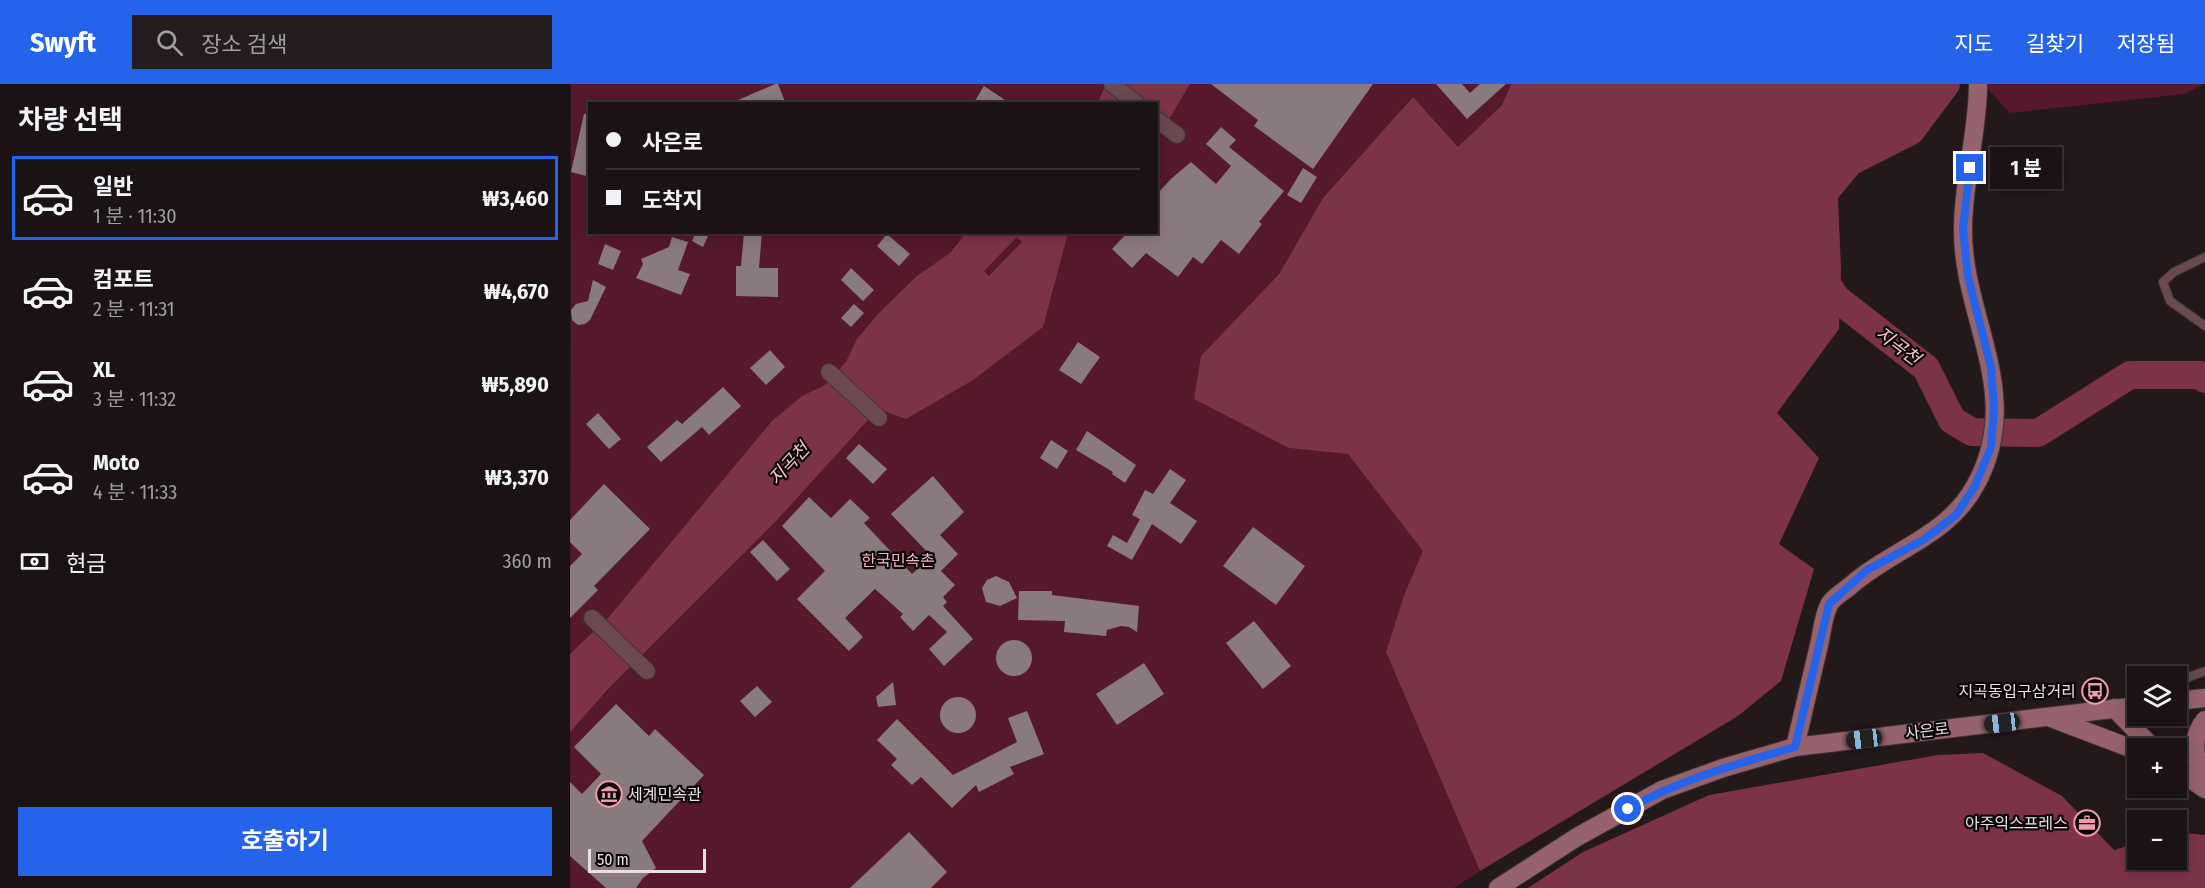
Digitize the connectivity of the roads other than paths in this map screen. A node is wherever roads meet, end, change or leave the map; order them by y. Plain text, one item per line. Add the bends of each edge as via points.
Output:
1 (1112, 84) edge
2 (1978, 84) edge
3 (1134, 102) edge
4 (1158, 121) edge
5 (1177, 135) dead end
6 (2205, 257) edge
7 (2205, 326) edge
8 (829, 372) dead end
9 (879, 418) dead end
10 (592, 618) dead end
11 (647, 671) dead end
12 (2205, 671) edge
13 (2187, 678) edge
14 (2205, 698) edge
15 (2187, 700) edge
16 (2127, 703) edge
17 (2127, 707) edge
18 (2114, 708) junction
19 (2049, 717) junction
20 (2205, 720) edge
21 (2143, 738) edge
22 (1795, 747) junction
23 (2127, 747) edge
24 (2187, 776) edge
25 (2205, 787) edge
26 (1498, 888) edge

1 - 3 street
2 - 22 street via 1963,229 1968,277 1991,367 1991,447 1975,486 1956,515 1923,540 1867,570 1829,604
4 - 5 street
6 - 7 lane via 2163,282 2170,301
8 - 9 street
10 - 11 street
12 - 13 lane
14 - 15 street
16 - 18 lane
17 - 18 street, 사은로
18 - 19 street, 사은로
18 - 21 street
19 - 22 street, 사은로
19 - 23 street
20 - 25 street via 2195,743 2196,762
22 - 26 street, 사은로 via 1662,790 1577,837
24 - 25 street

